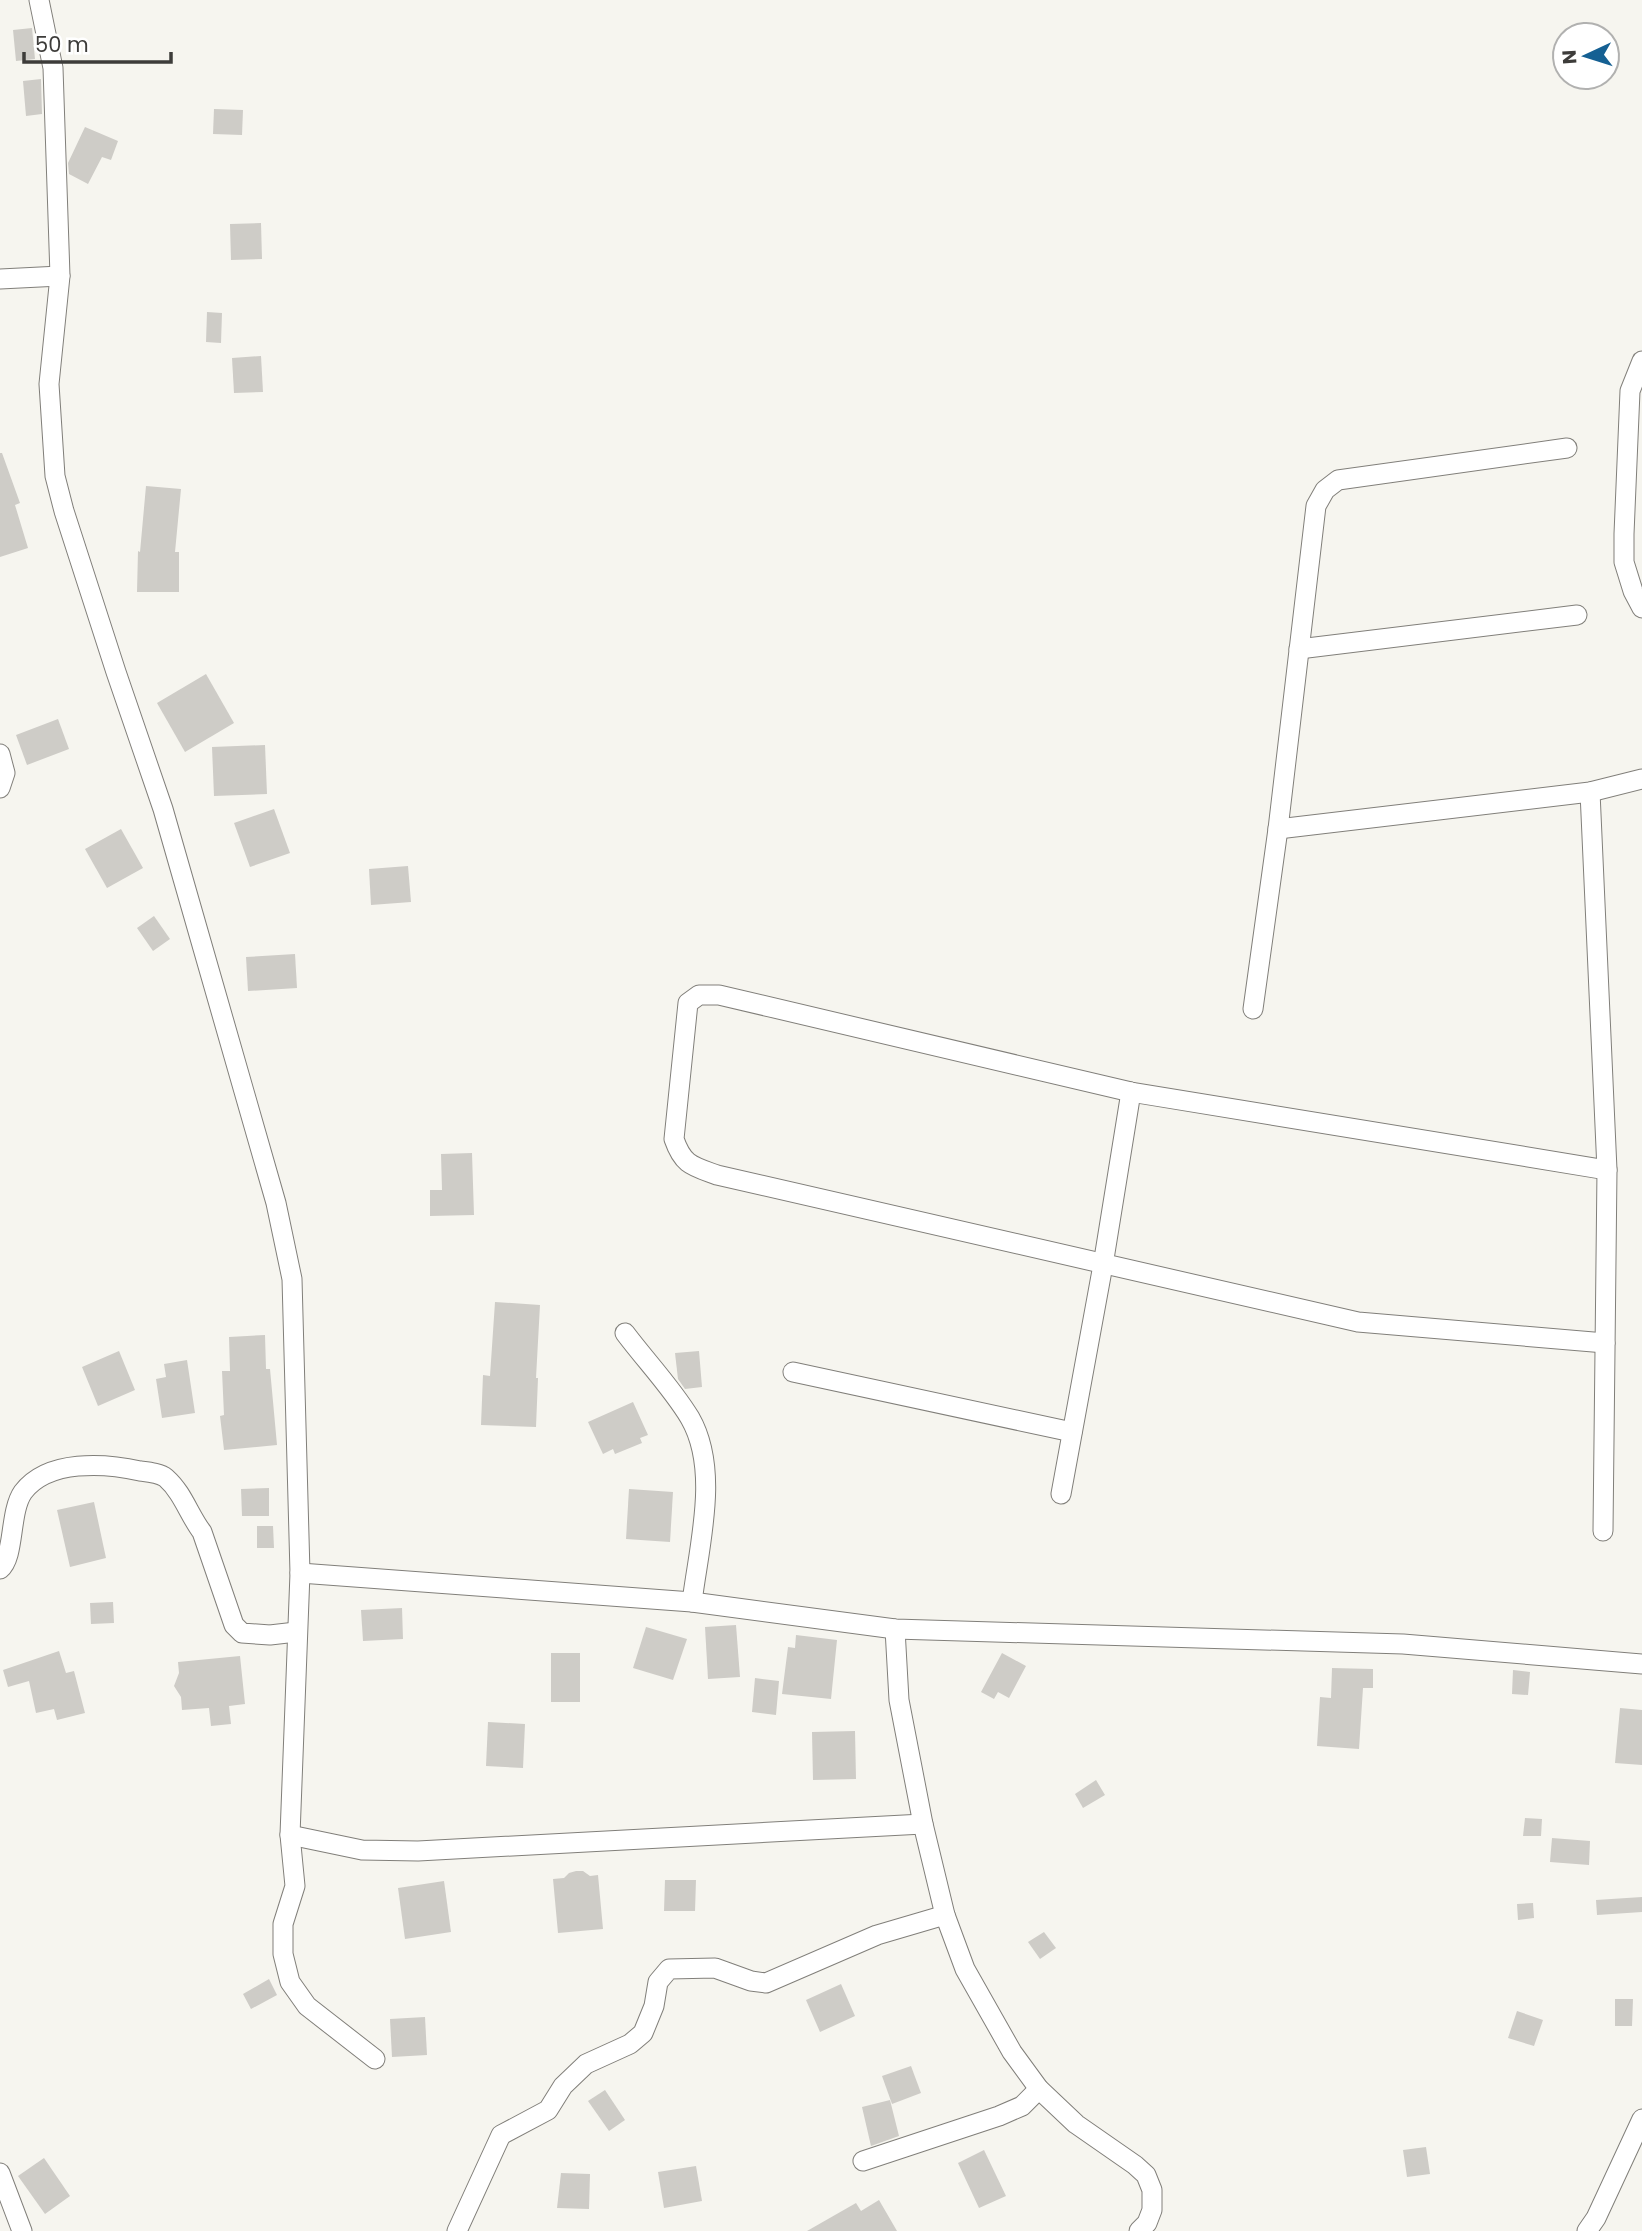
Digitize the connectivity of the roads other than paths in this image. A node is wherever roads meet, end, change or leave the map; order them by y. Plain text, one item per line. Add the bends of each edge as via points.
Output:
1 (39, 0) edge
2 (60, 276) junction
3 (0, 279) edge
4 (1642, 361) edge
5 (1567, 448) dead end
6 (1642, 608) edge
7 (1577, 615) dead end
8 (1299, 649) junction
9 (0, 754) edge
10 (1642, 779) edge
11 (0, 788) edge
12 (1590, 792) junction
13 (1278, 829) junction
14 (1253, 1009) dead end
15 (1131, 1092) junction
16 (1607, 1170) junction
17 (1103, 1265) junction
18 (625, 1333) dead end
19 (1605, 1343) junction
20 (793, 1372) dead end
21 (1072, 1432) junction
22 (1061, 1494) dead end
23 (1603, 1531) dead end
24 (0, 1569) edge
25 (300, 1573) junction
26 (692, 1602) junction
27 (895, 1629) junction
28 (296, 1632) junction
29 (1642, 1664) edge
30 (923, 1824) junction
31 (290, 1835) junction
32 (944, 1915) junction
33 (375, 2059) dead end
34 (1039, 2089) junction
35 (1642, 2119) edge
36 (863, 2161) dead end
37 (0, 2173) edge
38 (22, 2231) edge
39 (457, 2231) edge
40 (1139, 2231) edge
41 (1587, 2231) edge

1 - 2 street via 53,68
2 - 3 street
2 - 25 street via 49,384 55,476 163,809 286,1243 292,1279
4 - 6 street via 1630,391 1624,562
5 - 8 street via 1338,480 1316,506
7 - 8 street
8 - 13 street
9 - 11 street via 5,773
10 - 12 street
12 - 13 street
12 - 16 street
13 - 14 street
15 - 16 street
15 - 17 street
15 - 17 street via 719,995 699,995 688,1003 674,1139 688,1165
16 - 19 street
17 - 19 street via 1358,1322
17 - 21 street
18 - 26 street via 689,1418 700,1440 706,1488
19 - 23 street
20 - 21 street
21 - 22 street
24 - 28 street via 13,1515 24,1492 44,1475 87,1464 118,1466 164,1476 183,1498 202,1532 234,1625 242,1633
25 - 26 street
25 - 28 street
26 - 27 street
27 - 29 street via 1403,1644
27 - 30 street via 901,1712
28 - 31 street
30 - 31 street via 418,1851 362,1850
30 - 32 street
31 - 33 street via 295,1886 283,1924 283,1954 290,1982 307,2006
32 - 34 street via 965,1969 1012,2052
32 - 39 street via 877,1935 766,1983 715,1968 669,1969 658,1982 643,2033 586,2064 563,2086 548,2110 501,2135
34 - 36 street via 1022,2106 999,2116
34 - 40 street via 1076,2124 1146,2175 1152,2210
35 - 41 street
37 - 38 street

